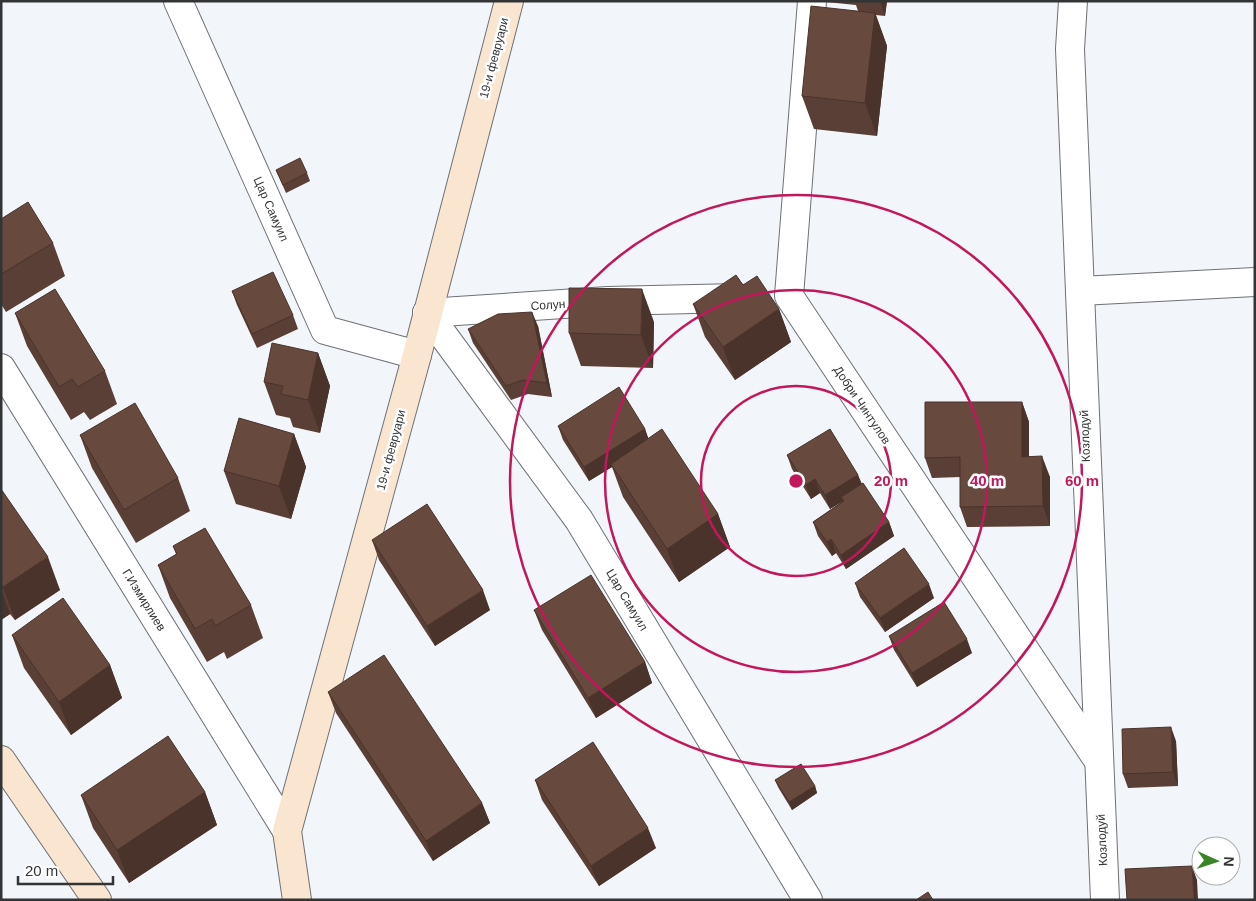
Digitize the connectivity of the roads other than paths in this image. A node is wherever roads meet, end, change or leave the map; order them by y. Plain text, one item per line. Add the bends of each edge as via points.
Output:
1 (178, 1) edge
2 (509, 1) edge
3 (812, 1) edge
4 (1073, 1) edge
5 (1255, 282) edge
6 (1080, 291) junction
7 (789, 296) junction
8 (427, 313) junction
9 (416, 356) junction
10 (1, 368) edge
11 (1, 760) edge
12 (1098, 760) junction
13 (288, 832) junction
14 (298, 897) edge
15 (97, 900) edge
16 (808, 900) edge
17 (1105, 900) edge

1 - 9 street, Цар Самуил via 326,330
2 - 8 street, 19-и февруари
3 - 7 street
4 - 6 street, Козлодуй via 1070,48
5 - 6 street
6 - 12 street, Козлодуй
7 - 8 street, Солун via 608,301
7 - 12 street, Добри Чинтулов
8 - 9 street, 19-и февруари
8 - 16 street, Цар Самуил via 580,520
9 - 13 street, 19-и февруари
10 - 13 street, Г.Измирлиев
11 - 15 street
12 - 17 street, Козлодуй
13 - 14 street, 19-и февруари

